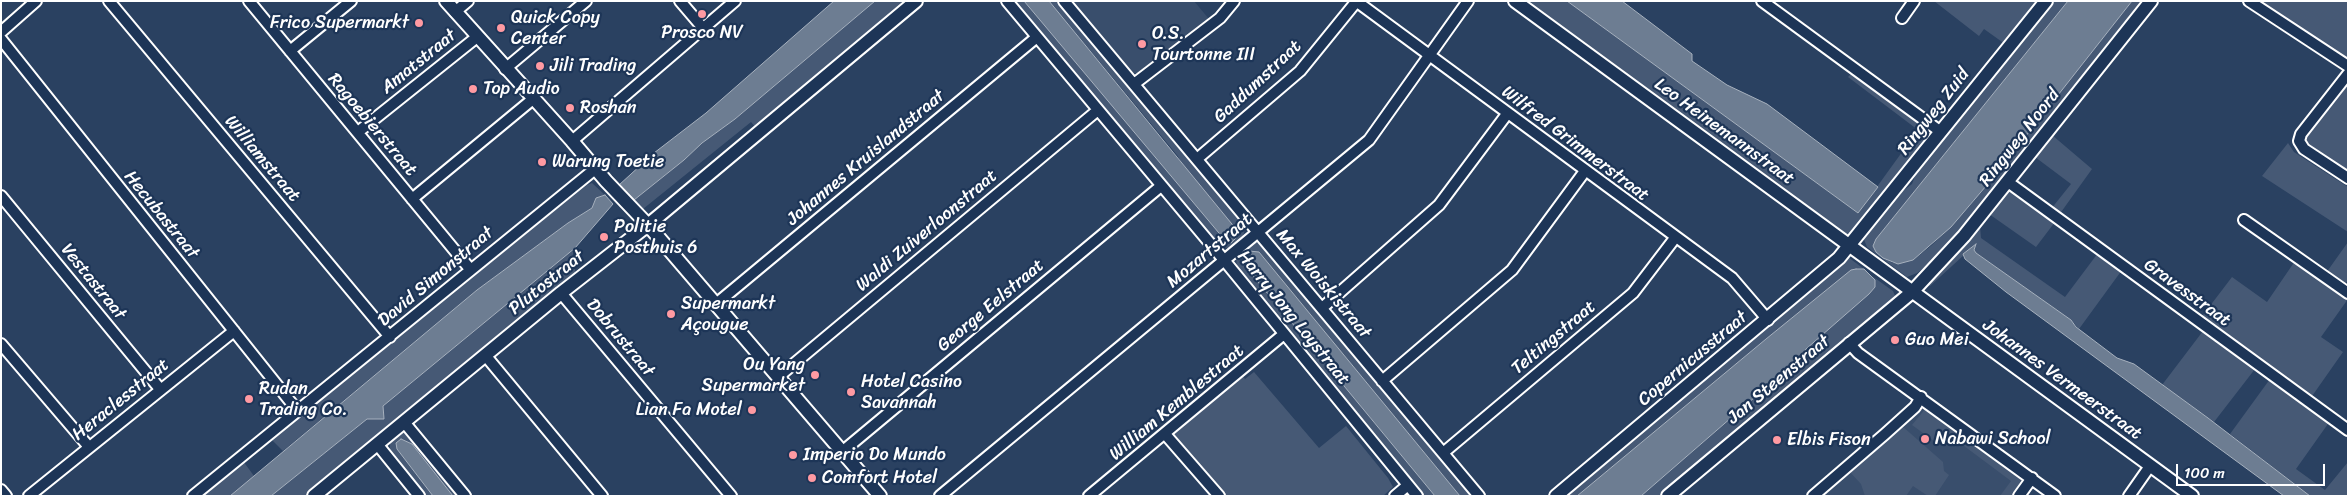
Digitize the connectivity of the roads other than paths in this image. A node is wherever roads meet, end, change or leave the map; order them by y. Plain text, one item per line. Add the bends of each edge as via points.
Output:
1 (36, 1) edge
2 (110, 1) edge
3 (249, 1) edge
4 (351, 1) edge
5 (446, 1) edge
6 (468, 1) edge
7 (586, 1) edge
8 (680, 1) edge
9 (736, 1) edge
10 (916, 1) edge
11 (1007, 1) edge
12 (1064, 1) edge
13 (1234, 1) edge
14 (1356, 1) edge
15 (1468, 1) edge
16 (1515, 1) edge
17 (1762, 1) edge
18 (1914, 1) edge
19 (2046, 1) edge
20 (2151, 1) edge
21 (2249, 1) edge
22 (455, 12) junction
23 (1902, 18) dead end
24 (703, 28) junction
25 (1, 32) edge
26 (477, 37) junction
27 (1036, 37) junction
28 (1, 39) edge
29 (290, 51) junction
30 (1430, 55) junction
31 (2348, 66) edge
32 (505, 69) junction
33 (2348, 74) edge
34 (1134, 84) junction
35 (533, 98) junction
36 (1098, 110) junction
37 (1507, 114) junction
38 (358, 132) junction
39 (1940, 132) junction
40 (572, 141) junction
41 (1197, 159) junction
42 (595, 169) junction
43 (1585, 171) junction
44 (2348, 178) edge
45 (2008, 182) junction
46 (1161, 186) junction
47 (1, 196) edge
48 (412, 198) junction
49 (2244, 220) dead end
50 (648, 225) junction
51 (1258, 232) junction
52 (1675, 238) junction
53 (1849, 246) junction
54 (1224, 260) junction
55 (470, 270) junction
56 (1912, 292) junction
57 (561, 293) junction
58 (2348, 294) edge
59 (716, 304) junction
60 (1322, 308) junction
61 (1768, 320) junction
62 (234, 331) junction
63 (1284, 334) junction
64 (390, 337) junction
65 (1849, 343) junction
66 (1, 344) edge
67 (485, 355) junction
68 (778, 377) junction
69 (1382, 381) junction
70 (160, 389) junction
71 (1921, 397) junction
72 (296, 410) junction
73 (404, 422) junction
74 (2348, 430) edge
75 (1165, 434) junction
76 (377, 444) junction
77 (89, 447) junction
78 (843, 451) junction
79 (1443, 453) junction
80 (2150, 466) junction
81 (2032, 478) junction
82 (1408, 485) junction
83 (1, 490) edge
84 (6, 496) edge
85 (29, 496) edge
86 (193, 496) edge
87 (314, 496) edge
88 (419, 496) edge
89 (465, 496) edge
90 (602, 496) edge
91 (731, 496) edge
92 (880, 496) edge
93 (940, 496) edge
94 (1089, 496) edge
95 (1219, 496) edge
96 (1395, 496) edge
97 (1417, 496) edge
98 (1479, 496) edge
99 (1556, 496) edge
100 (1668, 496) edge
101 (1813, 496) edge
102 (2019, 496) edge
103 (2055, 496) edge
104 (2129, 496) edge
105 (2192, 496) edge

1 - 25 street
2 - 64 street, Williamstraat
3 - 29 street, Ragoebierstraat
4 - 29 street
5 - 22 street
6 - 22 street
7 - 32 street
8 - 24 street
9 - 24 street
10 - 50 street, Plutostraat
11 - 27 street, Harry Jong Loystraat
12 - 34 street, Max Woiskistraat
13 - 34 street via 1220,18
14 - 30 street, Wilfred Grimmerstraat
14 - 41 street, Gaddumstraat via 1300,71
15 - 30 street, Mozartstraat
16 - 53 street, Leo Heinemannstraat
17 - 39 street
18 - 23 street
19 - 39 street, Ringweg Zuid
20 - 45 street, Ringweg Noord
21 - 31 street
22 - 26 street
24 - 40 street
26 - 32 street
26 - 38 street, Amatstraat
27 - 36 street, Harry Jong Loystraat
27 - 59 street, Johannes Kruislandstraat
28 - 62 street, Hecubastraat
29 - 38 street, Ragoebierstraat
30 - 37 street, Wilfred Grimmerstraat
30 - 51 street, Mozartstraat via 1369,140
32 - 35 street
33 - 44 street via 2301,134 2299,141 2304,149
34 - 41 street, Max Woiskistraat
35 - 40 street
35 - 48 street
36 - 46 street, Harry Jong Loystraat
36 - 68 street, Waldi Zuiverloonstraat
37 - 43 street, Wilfred Grimmerstraat
37 - 60 street via 1439,205
38 - 48 street, Ragoebierstraat
39 - 53 street, Ringweg Zuid
40 - 42 street
41 - 51 street, Max Woiskistraat
42 - 50 street
42 - 55 street, David Simonstraat
43 - 52 street, Wilfred Grimmerstraat
43 - 69 street via 1512,270
45 - 56 street, Ringweg Noord
45 - 74 street, Gravesstraat
46 - 54 street, Harry Jong Loystraat
46 - 78 street, George Eelstraat
47 - 70 street, Vestastraat
48 - 55 street, Ragoebierstraat
49 - 58 street
50 - 57 street, Plutostraat
50 - 59 street
51 - 54 street, Mozartstraat
51 - 60 street, Max Woiskistraat
52 - 61 street, Wilfred Grimmerstraat via 1732,278
52 - 79 street, Teltingstraat via 1633,293
53 - 56 street, Leo Heinemannstraat
53 - 61 street, Copernicusstraat
54 - 63 street, Harry Jong Loystraat
54 - 93 street, Mozartstraat
55 - 64 street, David Simonstraat
56 - 65 street, Jan Steenstraat
56 - 80 street, Johannes Vermeerstraat
57 - 67 street, Plutostraat
57 - 91 street, Dobrustraat
59 - 68 street
60 - 69 street, Max Woiskistraat
61 - 99 street, Copernicusstraat
62 - 70 street, Heraclesstraat
62 - 72 street, Hecubastraat
63 - 75 street, William Kemblestraat
63 - 82 street, Harry Jong Loystraat
64 - 72 street, David Simonstraat
65 - 71 street
65 - 100 street, Jan Steenstraat
66 - 77 street
67 - 73 street, Plutostraat
67 - 90 street
68 - 78 street
69 - 79 street, Max Woiskistraat
70 - 77 street, Heraclesstraat
71 - 81 street
71 - 101 street via 1885,434
72 - 86 street, David Simonstraat
73 - 76 street, Plutostraat
73 - 89 street
75 - 94 street, William Kemblestraat
75 - 95 street
76 - 87 street, Plutostraat
76 - 88 street
77 - 85 street, Heraclesstraat
78 - 92 street
79 - 98 street, Max Woiskistraat
80 - 104 street
80 - 105 street, Johannes Vermeerstraat
81 - 102 street
81 - 103 street
82 - 96 street
82 - 97 street, Harry Jong Loystraat
83 - 84 street

